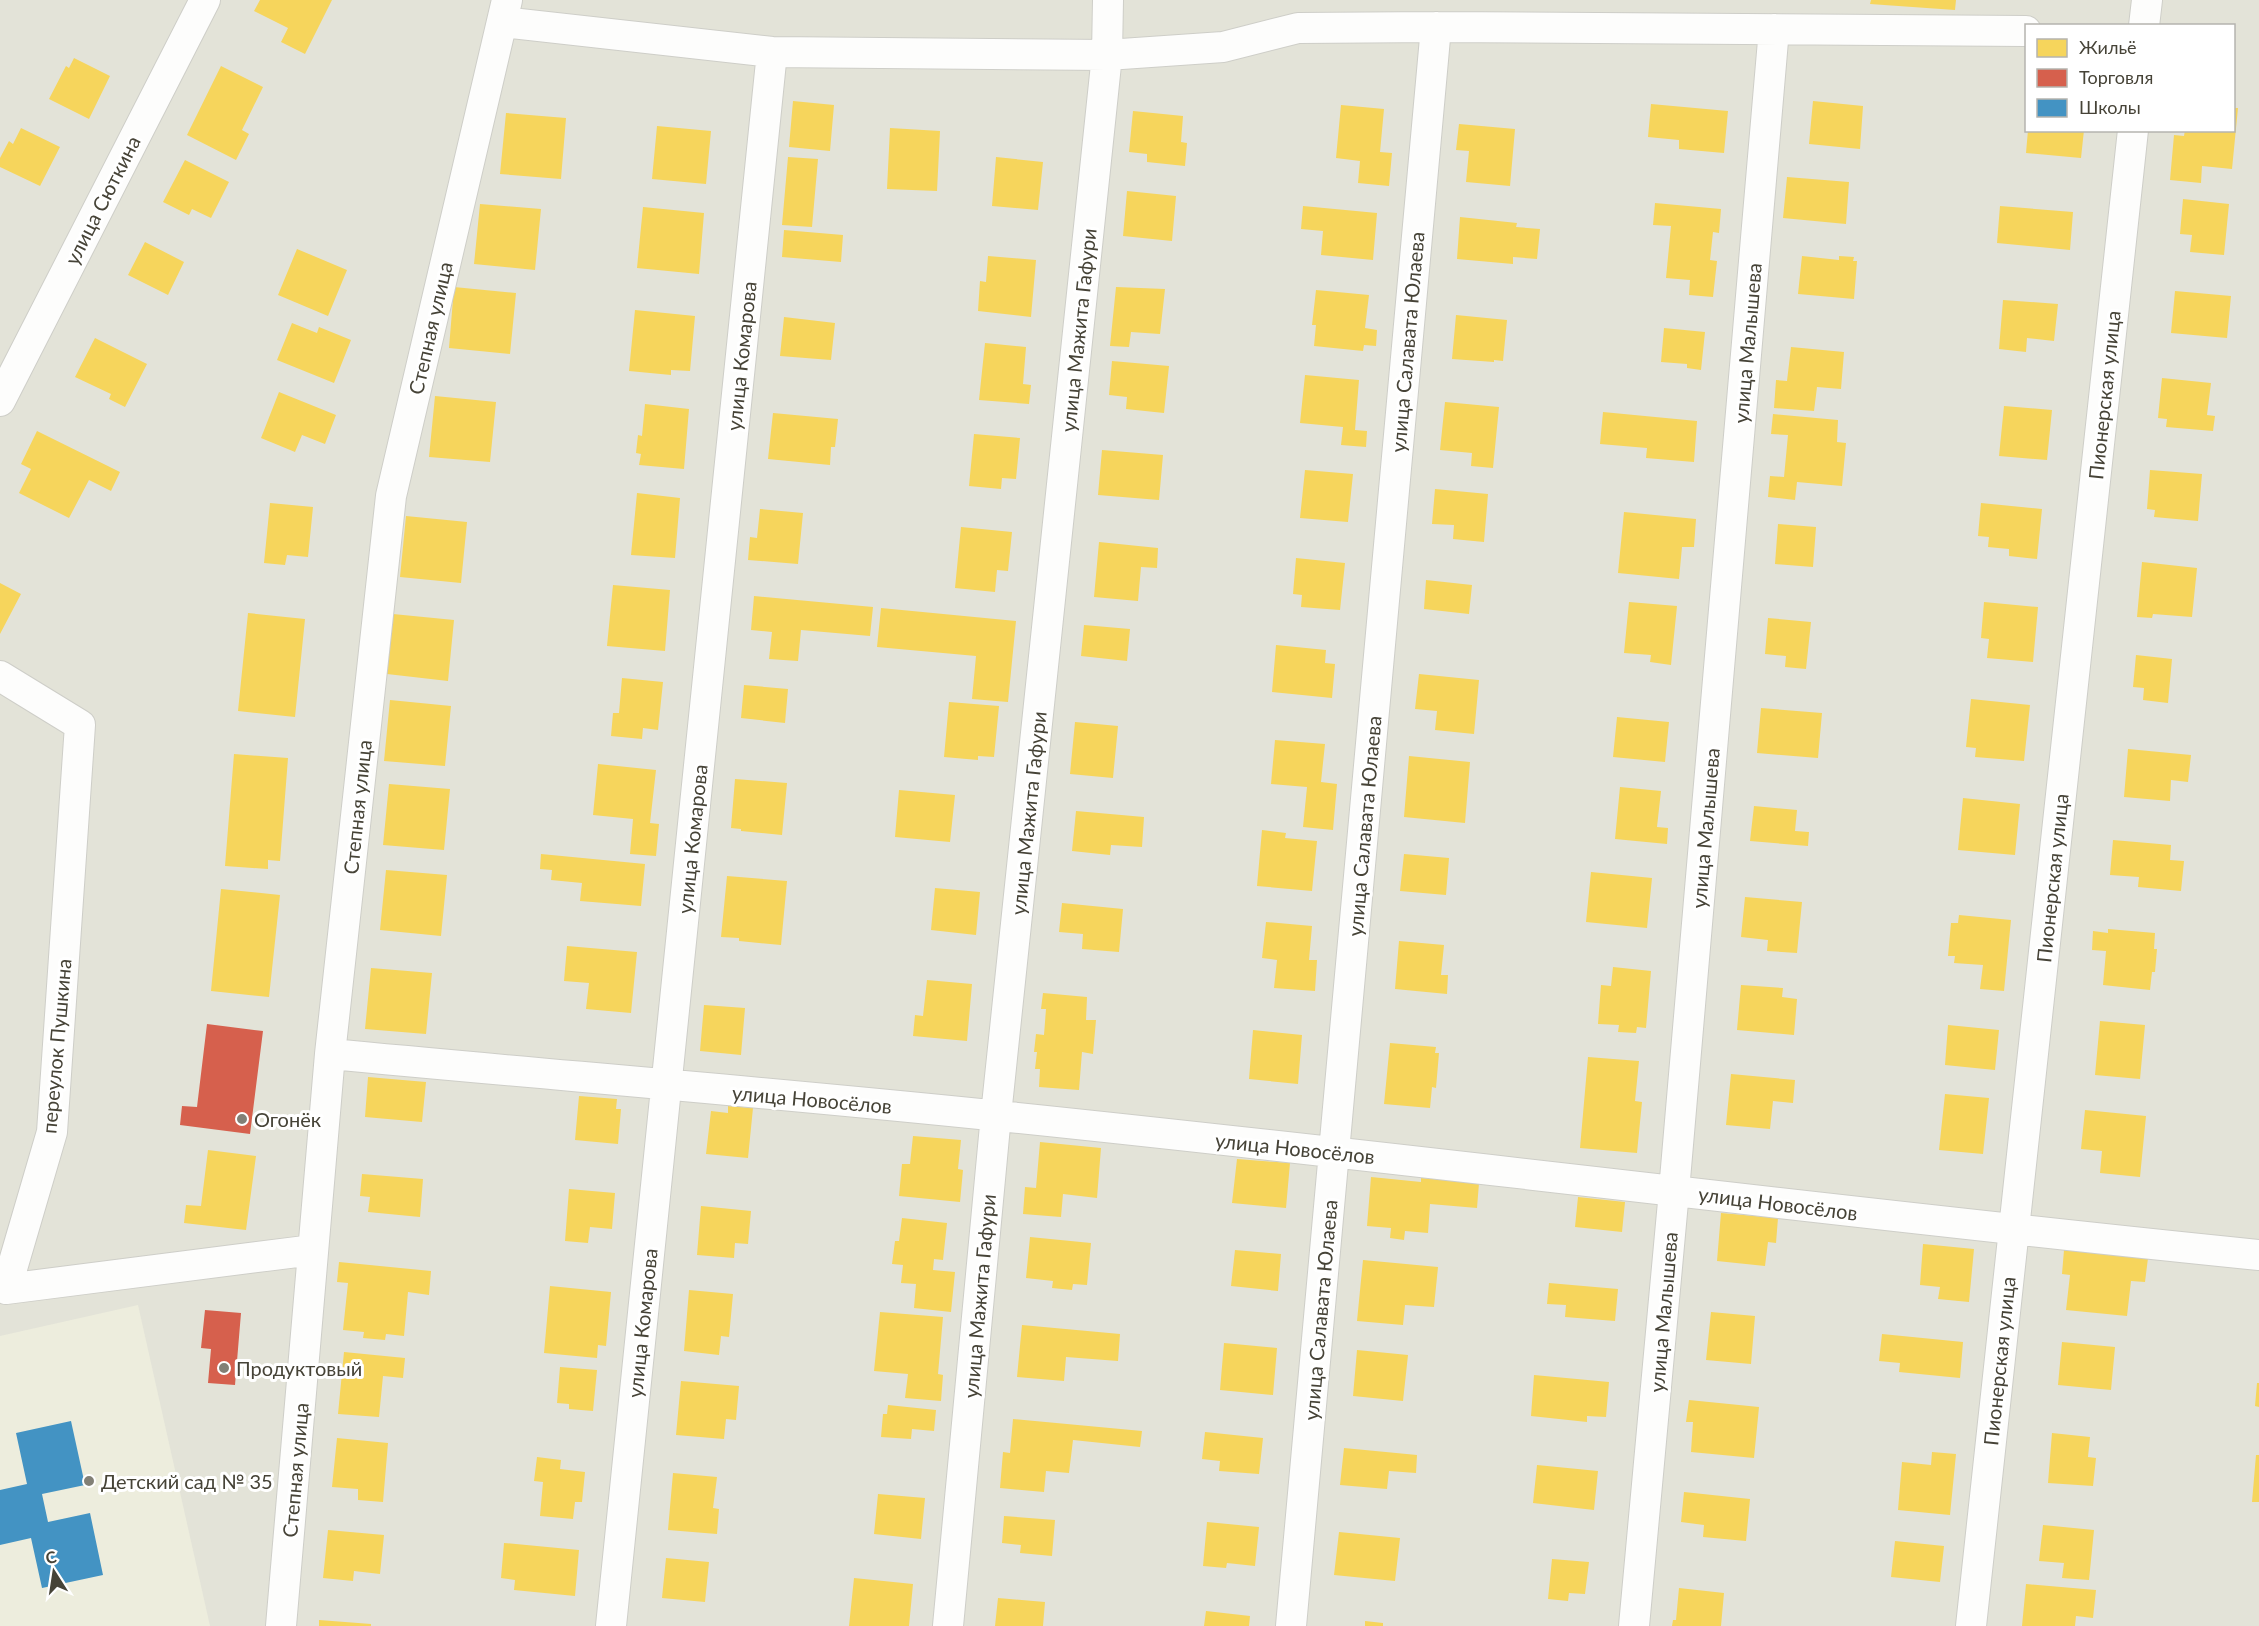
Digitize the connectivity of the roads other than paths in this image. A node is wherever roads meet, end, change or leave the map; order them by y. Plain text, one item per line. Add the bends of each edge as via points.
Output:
1 (205, 0) edge
2 (1108, 0) edge
3 (2147, 0) edge
4 (504, 11) edge
5 (2144, 24) edge
6 (1436, 27) junction
7 (1774, 29) junction
8 (2025, 31) edge
9 (772, 52) junction
10 (1107, 56) junction
11 (2133, 132) edge
12 (0, 401) edge
13 (0, 676) edge
14 (330, 1054) junction
15 (666, 1085) junction
16 (996, 1115) junction
17 (1334, 1152) junction
18 (1674, 1191) junction
19 (2013, 1230) junction
20 (313, 1250) junction
21 (2259, 1255) edge
22 (281, 1626) edge
23 (611, 1626) edge
24 (948, 1626) edge
25 (1291, 1626) edge
26 (1634, 1626) edge
27 (1971, 1626) edge

1 - 12 street, улица Сюткина
2 - 10 street, улица Мажита Гафури
3 - 5 street
4 - 9 street
4 - 14 street, Степная улица via 390,496
6 - 7 street
6 - 10 street via 1298,28 1223,47
6 - 17 street, улица Салавата Юлаева
7 - 8 street
7 - 18 street, улица Малышева
9 - 10 street
9 - 15 street, улица Комарова
10 - 16 street, улица Мажита Гафури
11 - 19 street, Пионерская улица
13 - 20 street, переулок Пушкина via 80,725 52,1132 6,1289
14 - 15 street, улица Новосёлов
14 - 20 street, Степная улица
15 - 16 street, улица Новосёлов
15 - 23 street, улица Комарова
16 - 17 street, улица Новосёлов
16 - 24 street, улица Мажита Гафури
17 - 18 street, улица Новосёлов
17 - 25 street, улица Салавата Юлаева
18 - 19 street, улица Новосёлов
18 - 26 street, улица Малышева
19 - 21 street, улица Новосёлов
19 - 27 street, Пионерская улица
20 - 22 street, Степная улица

